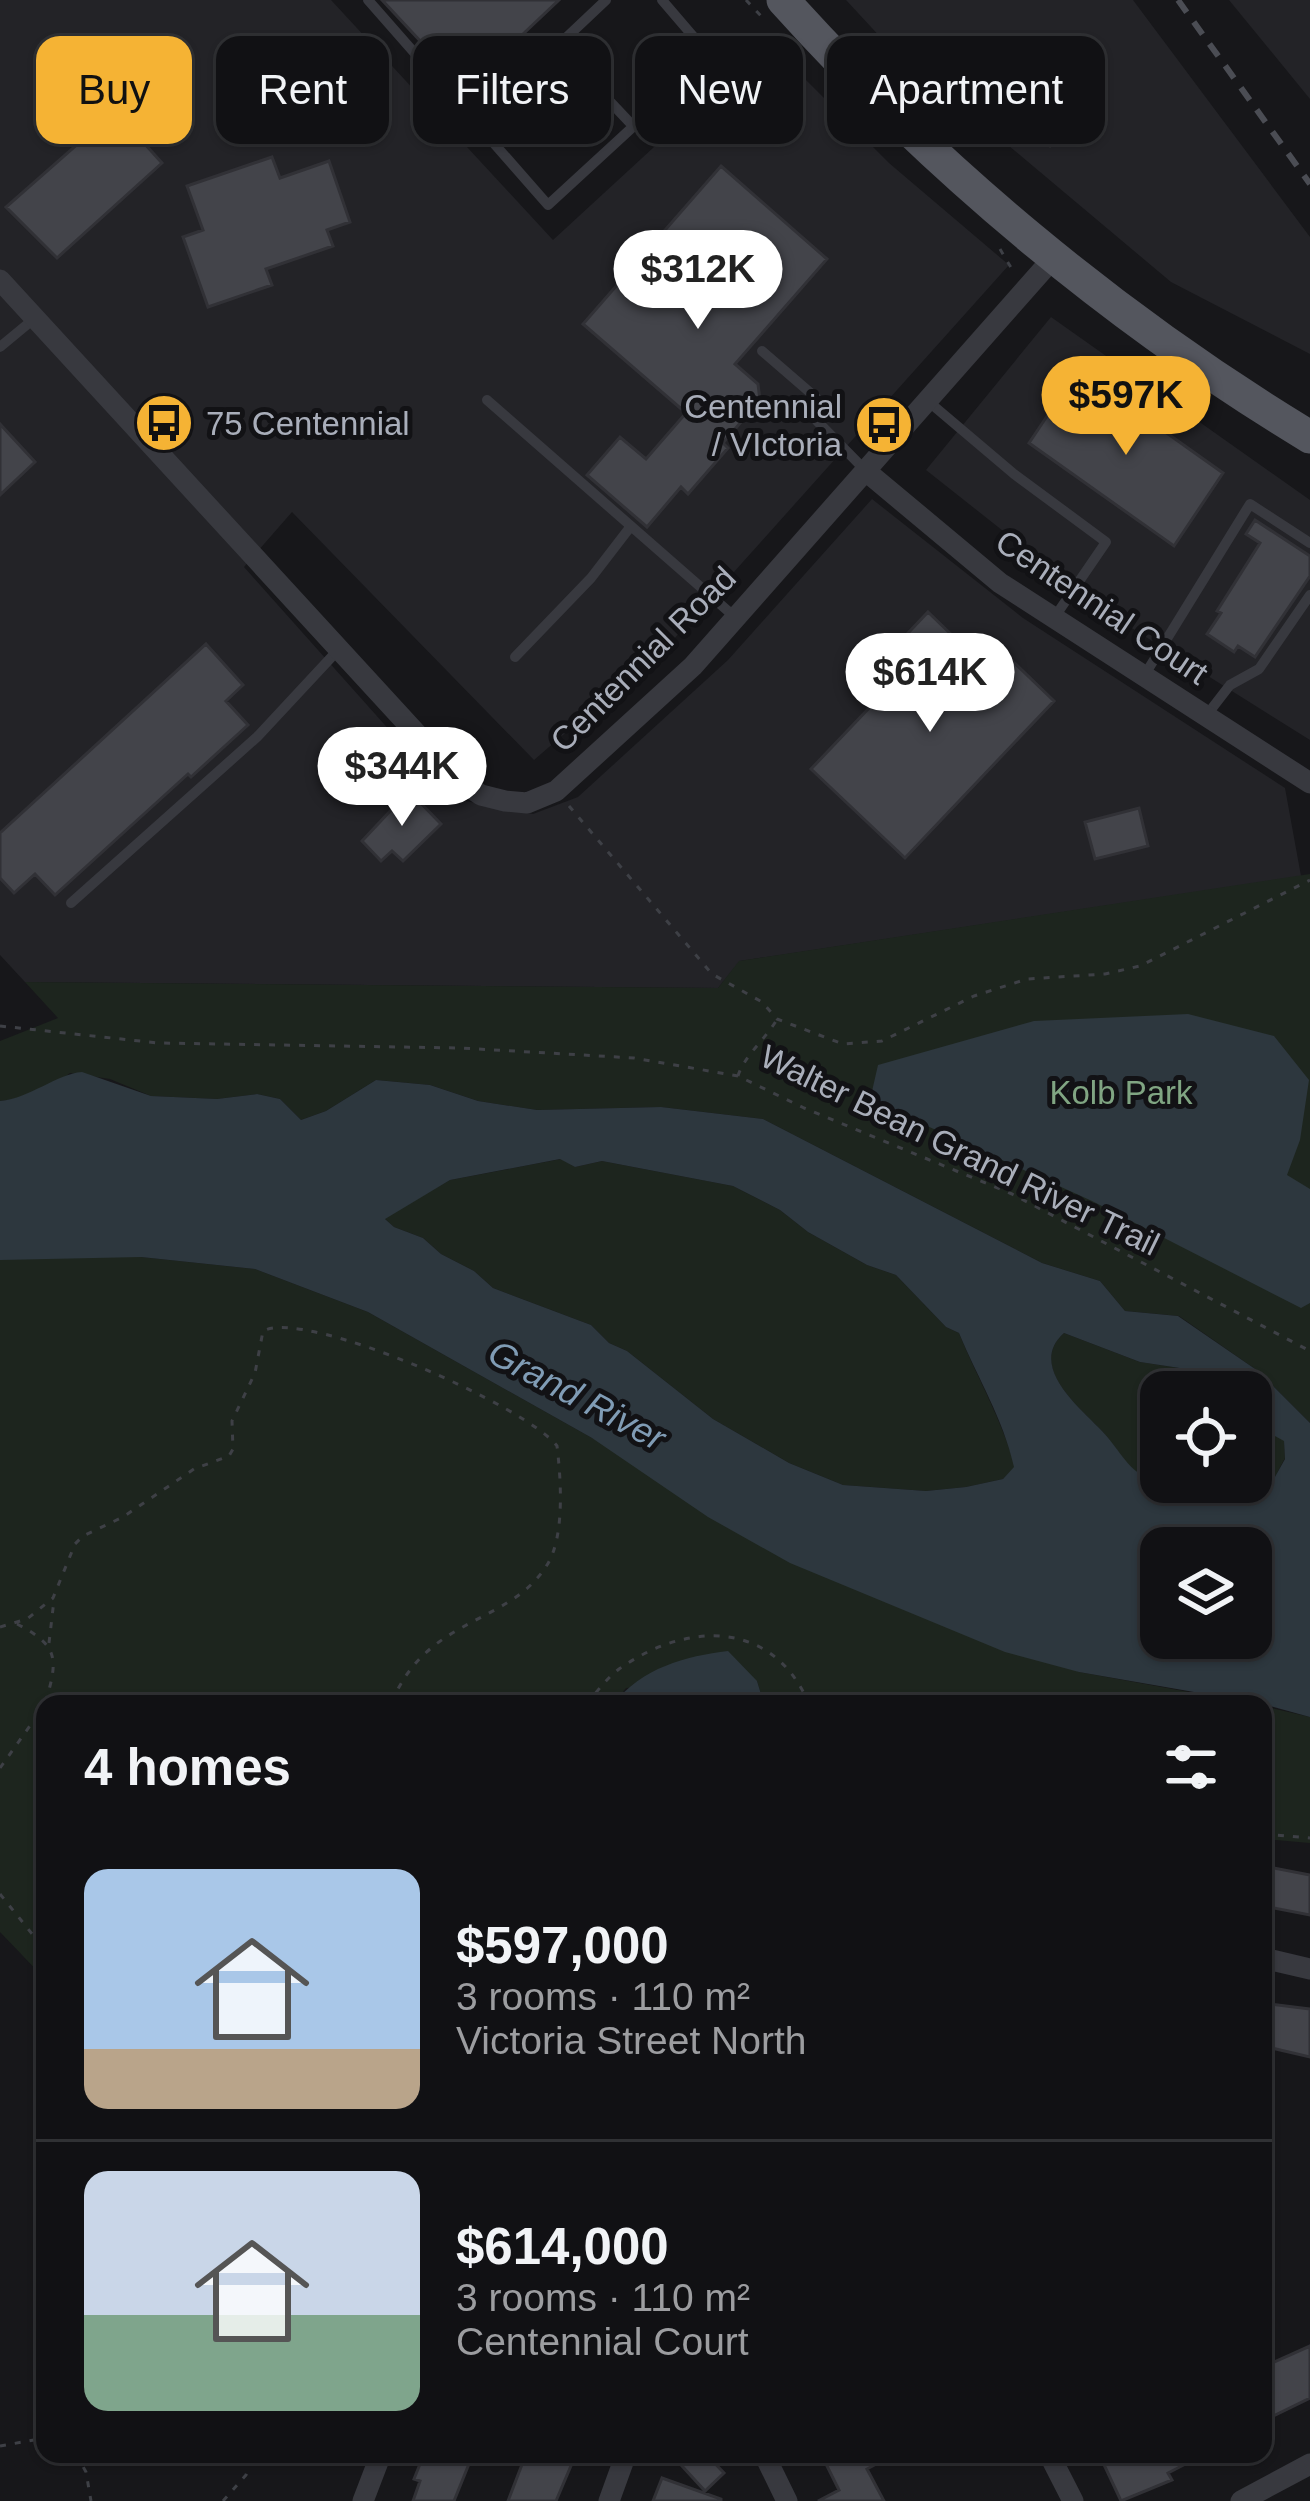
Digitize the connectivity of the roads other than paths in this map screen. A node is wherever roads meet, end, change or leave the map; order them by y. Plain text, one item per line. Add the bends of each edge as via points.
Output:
1 (368, 0) edge
2 (606, 0) edge
3 (662, 0) edge
4 (783, 0) edge
5 (568, 36) edge
6 (413, 51) edge
7 (611, 102) edge
8 (634, 127) junction
9 (494, 144) edge
10 (1055, 256) junction
11 (0, 280) edge
12 (34, 318) junction
13 (0, 347) edge
14 (762, 351) dead end
15 (487, 400) dead end
16 (928, 402) junction
17 (828, 408) dead end
18 (817, 421) dead end
19 (1310, 437) edge
20 (868, 472) junction
21 (631, 526) junction
22 (1310, 542) edge
23 (1310, 595) edge
24 (736, 618) junction
25 (1054, 618) junction
26 (339, 649) junction
27 (514, 657) dead end
28 (1144, 676) junction
29 (1206, 716) junction
30 (1310, 783) edge
31 (71, 903) dead end
32 (1272, 1960) edge
33 (1310, 1970) edge
34 (378, 2463) edge
35 (623, 2463) edge
36 (768, 2463) edge
37 (1054, 2463) edge
38 (1310, 2464) edge
39 (363, 2501) edge
40 (609, 2501) edge
41 (787, 2501) edge
42 (1073, 2501) edge
43 (1241, 2501) edge

1 - 6 lane
2 - 5 lane
3 - 8 lane via 710,56
4 - 10 main road via 948,166
7 - 8 lane
8 - 9 lane via 548,205
10 - 16 street, Centennial Road
10 - 19 main road
11 - 12 street, Centennial Road
12 - 13 lane
12 - 26 street, Centennial Road
14 - 17 lane
15 - 21 lane
16 - 20 street, Centennial Road
16 - 25 lane via 1106,542
18 - 20 lane
20 - 24 street, Centennial Road
20 - 25 street, Centennial Court
21 - 24 lane
21 - 27 lane
22 - 28 lane via 1250,504
23 - 29 lane via 1259,669 1230,685
24 - 26 street, Centennial Road via 556,790 527,802 471,788
25 - 28 street, Centennial Court
26 - 31 lane via 257,737
28 - 29 street, Centennial Court
29 - 30 street, Centennial Court
32 - 33 street
34 - 39 street
35 - 40 street
36 - 41 street
37 - 42 street
38 - 43 street

